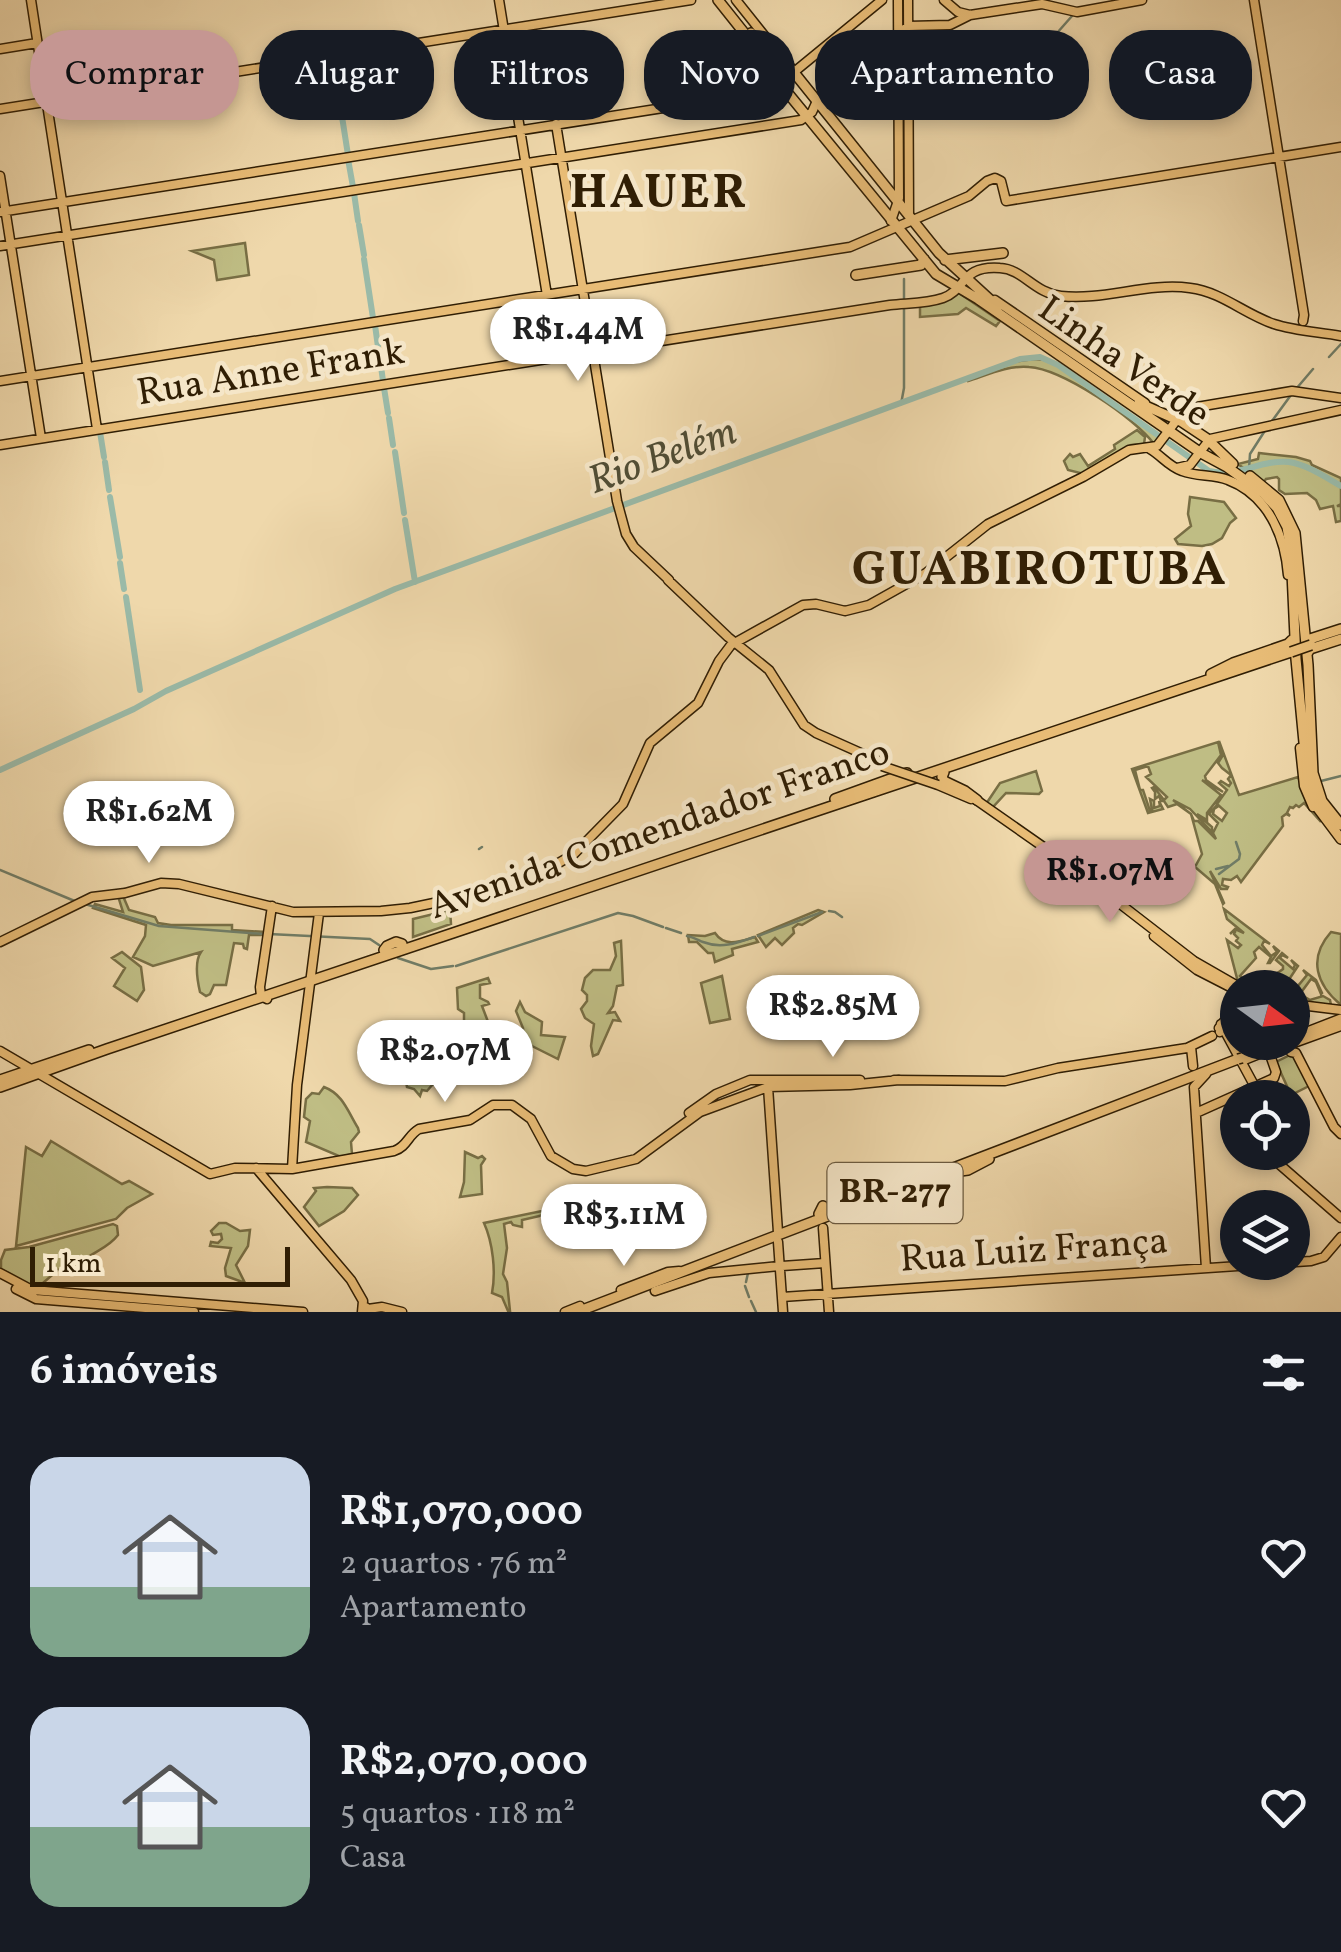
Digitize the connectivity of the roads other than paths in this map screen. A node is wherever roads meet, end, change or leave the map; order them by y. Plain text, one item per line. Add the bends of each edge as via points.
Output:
1 (30, 0) edge
2 (499, 0) edge
3 (691, 0) edge
4 (718, 0) edge
5 (736, 0) edge
6 (882, 0) edge
7 (944, 0) edge
8 (1142, 0) edge
9 (1254, 0) edge
10 (903, 1) edge
11 (964, 16) junction
12 (35, 30) edge
13 (504, 30) joint
14 (742, 30) edge
15 (748, 30) edge
16 (760, 30) edge
17 (903, 30) edge
18 (912, 30) edge
19 (454, 38) edge
20 (30, 44) edge
21 (0, 49) edge
22 (795, 71) edge
23 (239, 72) edge
24 (795, 73) edge
25 (815, 100) edge
26 (795, 102) edge
27 (815, 104) edge
28 (30, 105) edge
29 (0, 110) edge
30 (644, 111) edge
31 (807, 117) junction
32 (49, 120) edge
33 (518, 120) edge
34 (830, 120) edge
35 (904, 120) edge
36 (556, 124) junction
37 (520, 130) junction
38 (904, 130) junction
39 (1341, 147) edge
40 (1279, 156) junction
41 (562, 158) junction
42 (526, 163) junction
43 (0, 176) edge
44 (62, 202) junction
45 (3, 211) edge
46 (900, 212) junction
47 (67, 236) junction
48 (11, 244) junction
49 (0, 246) edge
50 (1002, 253) dead end
51 (924, 260) junction
52 (945, 260) junction
53 (856, 275) dead end
54 (960, 283) junction
55 (583, 289) junction
56 (547, 295) junction
57 (1305, 323) junction
58 (1341, 336) edge
59 (593, 351) junction
60 (557, 357) junction
61 (88, 367) junction
62 (32, 376) junction
63 (0, 381) edge
64 (1341, 398) edge
65 (1341, 410) edge
66 (1176, 419) junction
67 (97, 429) junction
68 (1168, 432) junction
69 (41, 438) junction
70 (1208, 440) junction
71 (1161, 443) junction
72 (0, 444) edge
73 (1146, 447) junction
74 (1196, 457) junction
75 (1162, 459) junction
76 (1174, 468) junction
77 (1238, 471) junction
78 (1292, 525) junction
79 (1294, 586) junction
80 (1290, 614) junction
81 (1305, 620) joint
82 (1341, 632) edge
83 (734, 643) junction
84 (1309, 643) junction
85 (1292, 649) junction
86 (1295, 691) junction
87 (1159, 693) junction
88 (1127, 702) junction
89 (1110, 713) junction
90 (1302, 716) junction
91 (1089, 717) junction
92 (984, 755) junction
93 (899, 768) dead end
94 (944, 772) junction
95 (914, 773) junction
96 (939, 784) junction
97 (886, 787) junction
98 (977, 800) junction
99 (1336, 824) edge
100 (729, 837) junction
101 (1341, 839) edge
102 (1058, 859) junction
103 (272, 907) junction
104 (319, 913) junction
105 (443, 933) junction
106 (0, 942) edge
107 (379, 954) junction
108 (1220, 978) edge
109 (310, 980) junction
110 (263, 996) junction
111 (1310, 1007) edge
112 (1330, 1008) junction
113 (1310, 1009) edge
114 (1341, 1010) edge
115 (1325, 1018) junction
116 (1341, 1022) edge
117 (1317, 1029) junction
118 (1220, 1031) edge
119 (1310, 1033) edge
120 (1310, 1036) edge
121 (1193, 1046) junction
122 (0, 1052) edge
123 (1238, 1060) edge
124 (1281, 1060) edge
125 (1294, 1060) edge
126 (1193, 1066) junction
127 (35, 1072) junction
128 (1206, 1073) junction
129 (1267, 1080) edge
130 (768, 1082) junction
131 (3, 1083) edge
132 (1174, 1084) junction
133 (1220, 1102) edge
134 (1196, 1113) junction
135 (1341, 1134) edge
136 (1018, 1142) junction
137 (964, 1159) dead end
138 (292, 1169) junction
139 (257, 1170) junction
140 (1290, 1170) edge
141 (827, 1213) junction
142 (1341, 1218) edge
143 (808, 1225) junction
144 (822, 1228) junction
145 (1341, 1238) edge
146 (825, 1263) junction
147 (780, 1267) junction
148 (1206, 1268) junction
149 (684, 1272) junction
150 (3, 1278) edge
151 (677, 1282) junction
152 (647, 1287) junction
153 (828, 1294) junction
154 (52, 1296) junction
155 (782, 1298) junction
156 (367, 1305) edge
157 (168, 1306) edge
158 (591, 1308) edge
159 (197, 1309) edge
160 (303, 1312) edge
161 (402, 1312) edge
162 (565, 1312) edge
163 (783, 1312) edge
164 (829, 1312) edge

1 - 12 main road
2 - 13 main road
3 - 13 main road
4 - 14 highway, Linha Verde
4 - 15 highway, Linha Verde
5 - 16 main road
6 - 22 main road
7 - 11 main road
8 - 11 main road via 1077,11 1042,4
9 - 40 main road
10 - 17 main road
11 - 18 main road via 948,26
19 - 23 main road
20 - 21 main road
24 - 25 highway, Linha Verde
26 - 31 highway, Linha Verde
27 - 31 main road
28 - 29 main road
30 - 36 main road
31 - 41 main road
31 - 46 highway, Linha Verde
32 - 44 main road
33 - 37 main road
34 - 46 highway, Linha Verde
35 - 38 main road
36 - 37 main road
36 - 41 main road
37 - 42 main road
37 - 44 main road
38 - 46 main road
38 - 46 main road
39 - 40 main road
40 - 46 main road via 1006,200 997,178 969,196
40 - 57 main road
41 - 42 main road
41 - 55 main road
42 - 47 main road
42 - 56 main road
43 - 45 main road
44 - 45 main road
44 - 47 main road
45 - 48 main road
46 - 51 highway, Linha Verde
46 - 52 highway, Linha Verde
46 - 55 main road via 878,236 850,247
47 - 48 main road
47 - 61 main road
48 - 49 main road
48 - 62 main road
50 - 52 highway
51 - 53 highway
51 - 54 highway, Linha Verde via 936,274
52 - 54 highway, Linha Verde
54 - 57 main road, Rua Anne Frank via 976,271 1000,268 1039,290 1068,296 1192,288 1277,325
54 - 59 main road, Rua Anne Frank via 934,300
54 - 66 highway, Linha Verde via 1144,406
54 - 68 highway, Linha Verde
55 - 56 main road
55 - 59 main road
56 - 60 main road
56 - 61 main road
57 - 58 main road, Rua Anne Frank
59 - 60 main road, Rua Anne Frank
59 - 83 main road via 618,507 631,542
60 - 67 main road, Rua Anne Frank
61 - 62 main road
61 - 67 main road
62 - 63 main road
62 - 69 main road
64 - 66 main road via 1292,392 1186,409
65 - 70 main road
66 - 68 main road
66 - 70 highway, Linha Verde
67 - 69 main road, Rua Anne Frank
68 - 71 main road
68 - 74 highway, Linha Verde
69 - 72 main road, Rua Anne Frank
70 - 74 main road
70 - 77 highway, Linha Verde
71 - 73 main road
71 - 75 main road
73 - 75 main road
73 - 83 main road via 1131,448 989,524 872,604 848,610 803,605
74 - 76 main road
74 - 77 highway, Linha Verde
75 - 76 main road
76 - 80 main road via 1230,480 1269,513 1286,550
77 - 78 highway, Linha Verde via 1279,500
77 - 79 highway, Linha Verde via 1281,515
78 - 81 main road
78 - 84 highway, Linha Verde
79 - 80 highway
79 - 90 highway, Linha Verde
80 - 85 main road
81 - 84 highway
82 - 84 highway, Avenida Comendador Franco
83 - 96 main road, bridge via 774,676 811,730
83 - 104 main road via 698,704 650,744 623,804 562,862 498,888 418,906
84 - 85 highway, Avenida Comendador Franco, bridge
84 - 99 highway, Linha Verde via 1314,778
85 - 86 main road
85 - 87 highway, Avenida Comendador Franco
85 - 87 highway, Avenida Comendador Franco
86 - 90 highway
86 - 99 main road via 1304,786 1315,811
87 - 88 highway, Avenida Comendador Franco
87 - 89 highway, Avenida Comendador Franco
88 - 89 highway
88 - 91 highway, Avenida Comendador Franco
89 - 91 highway, Avenida Comendador Franco
90 - 99 highway, Linha Verde via 1309,788
91 - 92 highway, Avenida Comendador Franco
91 - 95 highway, Avenida Comendador Franco
92 - 94 highway
92 - 97 highway, Avenida Comendador Franco
93 - 95 highway
94 - 97 highway
94 - 98 highway via 944,781
95 - 100 highway, Avenida Comendador Franco
96 - 98 main road
96 - 102 main road
97 - 100 highway, Avenida Comendador Franco
98 - 102 main road
99 - 101 highway, Linha Verde
100 - 105 highway, Avenida Comendador Franco
102 - 108 main road
103 - 104 main road
103 - 106 main road via 167,882 104,894
103 - 110 main road
104 - 109 main road
105 - 107 highway, Avenida Comendador Franco
105 - 107 highway, Avenida Comendador Franco via 396,942
107 - 109 highway, Avenida Comendador Franco
109 - 110 highway, Avenida Comendador Franco
109 - 138 main road
110 - 127 highway, Avenida Comendador Franco
111 - 112 main road
112 - 114 main road
112 - 115 main road
113 - 115 main road
115 - 117 main road
116 - 117 highway, BR-277
116 - 120 highway, BR-277
117 - 119 highway, BR-277
118 - 121 main road
121 - 126 main road
121 - 130 main road via 992,1082
122 - 127 main road
123 - 128 highway, BR-277
124 - 129 main road
125 - 135 main road
126 - 128 highway
126 - 132 highway
127 - 131 highway, Avenida Comendador Franco
127 - 139 main road via 206,1173
128 - 132 highway, BR-277
128 - 134 main road via 1194,1087
128 - 141 highway, BR-277 via 979,1166
130 - 138 main road via 700,1112 641,1157 616,1166 573,1169 547,1151 526,1114 502,1104 470,1120 419,1130 396,1150
130 - 147 main road
132 - 136 highway, BR-277
133 - 134 main road
134 - 148 main road
136 - 137 highway
136 - 141 highway, BR-277
138 - 139 main road
139 - 156 main road
140 - 142 main road
141 - 143 highway, BR-277
141 - 143 highway
141 - 144 highway
143 - 144 highway
143 - 149 highway, BR-277
144 - 146 main road
145 - 148 main road, Rua Luiz França via 1314,1261
146 - 147 main road
146 - 153 main road
147 - 151 main road
147 - 155 main road
148 - 153 main road, Rua Luiz França
149 - 151 highway
149 - 152 highway, BR-277
150 - 154 main road
150 - 154 main road via 36,1299
151 - 152 main road
152 - 158 highway, BR-277
152 - 158 highway, BR-277
153 - 155 main road, Rua Luiz França
153 - 164 main road
154 - 157 main road
155 - 163 main road
156 - 161 main road
157 - 159 main road
158 - 162 main road, BR-277
159 - 160 main road

